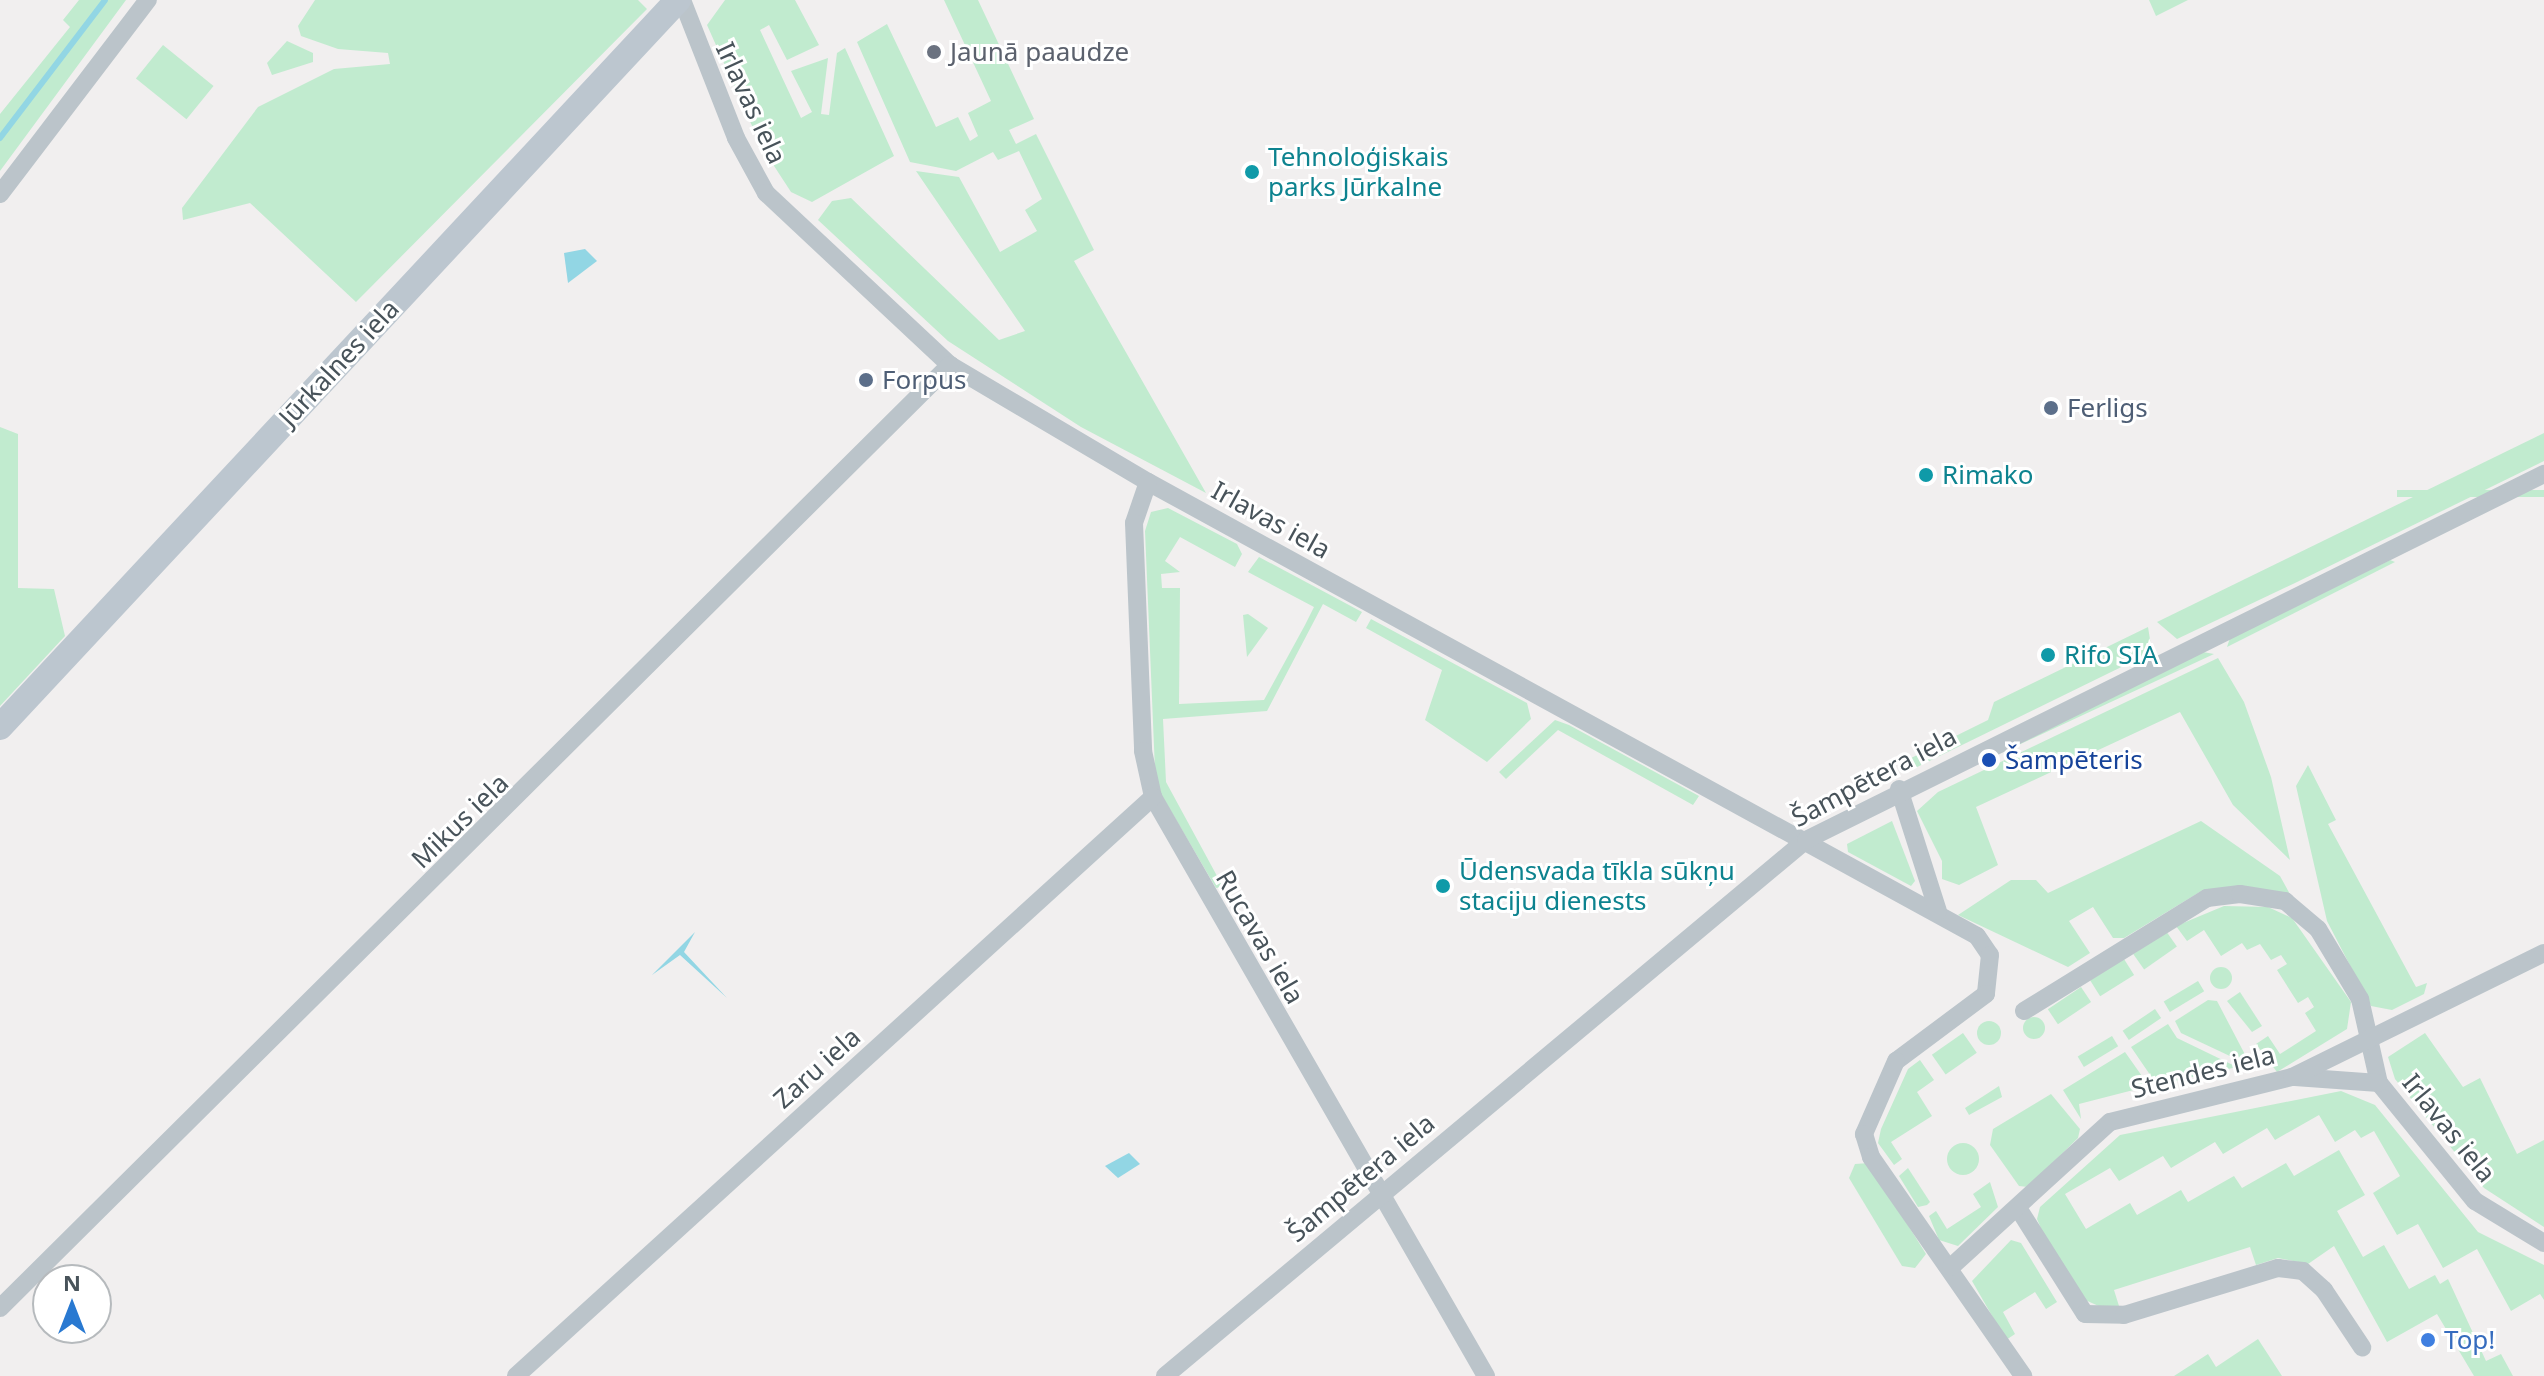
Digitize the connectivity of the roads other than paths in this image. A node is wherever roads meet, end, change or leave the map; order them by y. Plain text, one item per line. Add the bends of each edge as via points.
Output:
1 (148, 0) edge
2 (680, 0) edge
3 (0, 194) edge
4 (950, 365) junction
5 (2544, 474) edge
6 (1148, 482) junction
7 (0, 727) edge
8 (1899, 789) junction
9 (1153, 797) junction
10 (1806, 840) junction
11 (1938, 911) junction
12 (2544, 953) edge
13 (2024, 1011) dead end
14 (2370, 1037) junction
15 (2292, 1077) junction
16 (2379, 1083) junction
17 (1380, 1197) junction
18 (2018, 1208) junction
19 (2544, 1243) edge
20 (1951, 1267) junction
21 (0, 1308) edge
22 (2362, 1347) dead end
23 (516, 1376) edge
24 (1165, 1376) edge
25 (1486, 1376) edge
26 (2023, 1376) edge

1 - 3 street
2 - 4 street, Irlavas iela via 736,138 766,193
2 - 7 street, Jūrkalnes iela
4 - 6 street, Irlavas iela
4 - 21 street, Mikus iela
5 - 8 street, Šampētera iela
6 - 9 street, Rucavas iela via 1134,523 1143,751
6 - 10 street, Irlavas iela
8 - 10 street, Šampētera iela
8 - 11 street
9 - 17 street, Rucavas iela
9 - 23 street, Zaru iela
10 - 11 street, Irlavas iela
10 - 17 street, Šampētera iela
11 - 20 street, Irlavas iela via 1977,936 1990,955 1986,994 1896,1061 1864,1134 1871,1157
12 - 14 street, Stendes iela
13 - 14 street, Irlavas iela via 2188,906 2240,894 2303,910 2360,999
14 - 15 street, Stendes iela
14 - 16 street, Irlavas iela
15 - 16 street
15 - 18 street, Stendes iela via 2110,1122
16 - 19 street, Irlavas iela via 2475,1201
17 - 24 street, Šampētera iela
17 - 25 street, Rucavas iela
18 - 20 street, Stendes iela
18 - 22 street via 2085,1314 2124,1315 2278,1268 2303,1271 2324,1290
20 - 26 street

